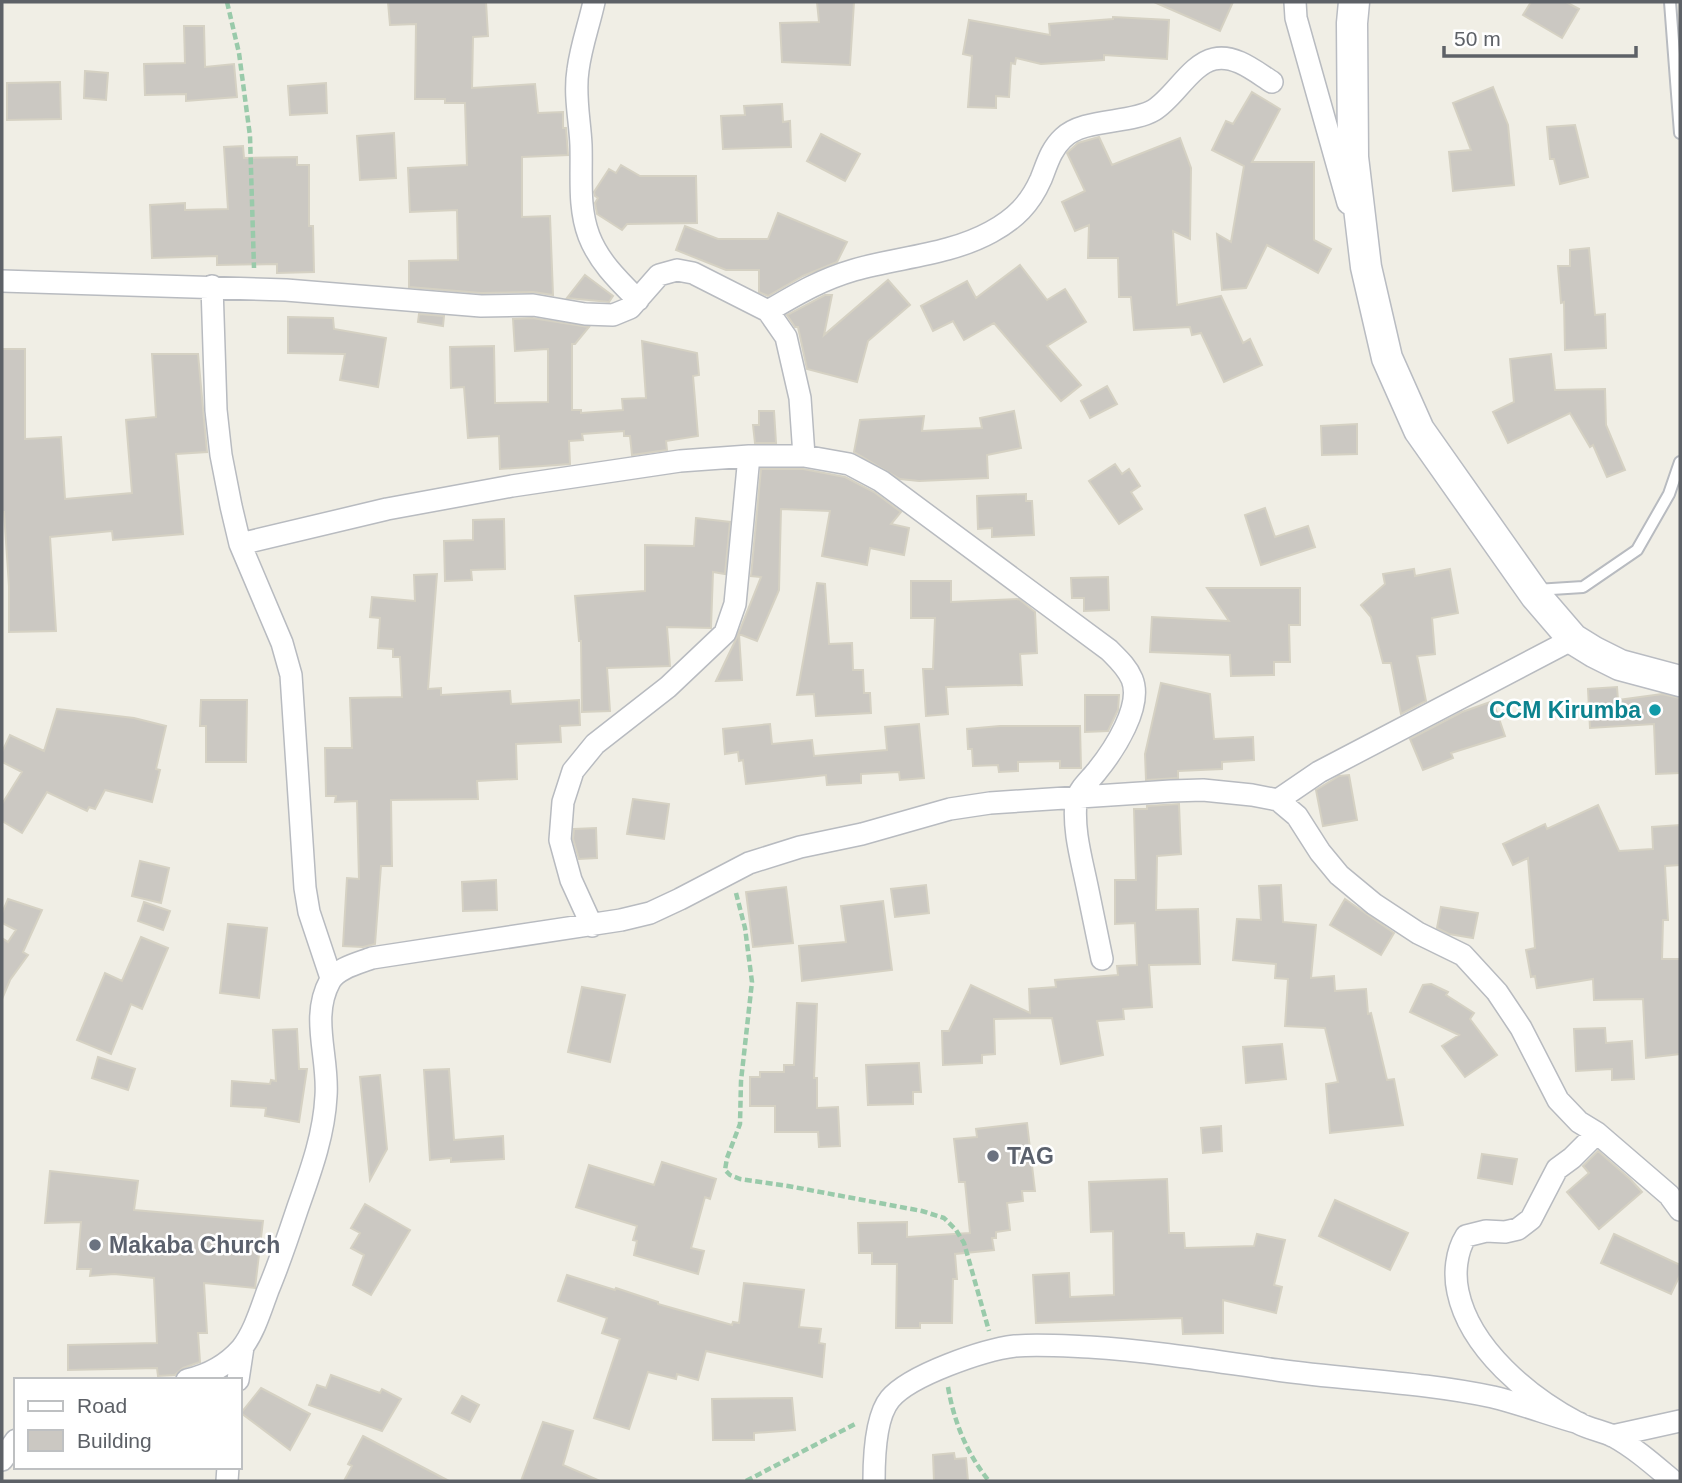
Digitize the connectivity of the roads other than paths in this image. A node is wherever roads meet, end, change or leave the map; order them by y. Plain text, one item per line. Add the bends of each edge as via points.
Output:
1 (594, 2) edge
2 (1295, 2) edge
3 (1354, 2) edge
4 (1670, 2) edge
5 (1272, 82) dead end
6 (1680, 133) edge
7 (1366, 267) junction
8 (2, 282) edge
9 (212, 286) junction
10 (638, 300) junction
11 (768, 311) junction
12 (749, 456) junction
13 (804, 456) junction
14 (1680, 462) edge
15 (240, 544) junction
16 (1533, 590) junction
17 (1573, 639) junction
18 (1680, 681) edge
19 (1077, 796) junction
20 (1278, 800) junction
21 (592, 926) junction
22 (1102, 959) dead end
23 (331, 978) junction
24 (1597, 1133) junction
25 (1680, 1210) edge
26 (243, 1347) junction
27 (196, 1378) edge
28 (238, 1378) edge
29 (1680, 1420) edge
30 (1579, 1423) junction
31 (1612, 1436) junction
32 (14, 1443) edge
33 (2, 1460) edge
34 (874, 1481) edge
35 (1673, 1481) edge

1 - 10 street via 577,73 583,218 606,265
2 - 7 street
3 - 7 street via 1353,157
4 - 6 lane
5 - 11 street via 1228,59 1202,64 1154,110 1066,135 1053,149 1024,210 992,232 943,251 823,281
7 - 16 street via 1387,358 1419,430
8 - 9 street
9 - 10 street via 481,306 533,305 585,314 621,313
9 - 15 street via 221,455
10 - 11 street via 659,275 677,270 693,273
11 - 13 street via 786,337 792,361
12 - 13 street
12 - 15 street via 680,461 512,486 387,509
12 - 21 street via 735,604 725,634 668,687 595,744 573,771 559,840
13 - 19 street via 849,464 881,481 1109,650 1126,668 1135,697 1130,714 1113,749
14 - 16 lane via 1669,494 1637,550 1583,587
15 - 23 street via 291,675 305,888
16 - 17 street
17 - 18 street via 1620,665
17 - 20 street via 1319,772
19 - 20 street via 1203,790
19 - 21 street via 950,809 800,848 750,863 650,913
19 - 22 street via 1078,848
20 - 24 street via 1297,816 1320,852 1374,904 1463,955 1497,992 1521,1028 1558,1100
21 - 23 street via 372,958
23 - 26 street via 321,1004 327,1093 324,1124 276,1272
24 - 25 street via 1669,1195
24 - 30 street via 1557,1169 1531,1219 1505,1232 1466,1236 1460,1245 1455,1278 1462,1307 1479,1340 1521,1385
26 - 27 street via 224,1366
26 - 28 street
29 - 31 street
30 - 31 street
30 - 34 street via 1454,1390 1128,1349 1019,1346 993,1349 944,1367 890,1399 877,1434
31 - 35 street
32 - 33 street

